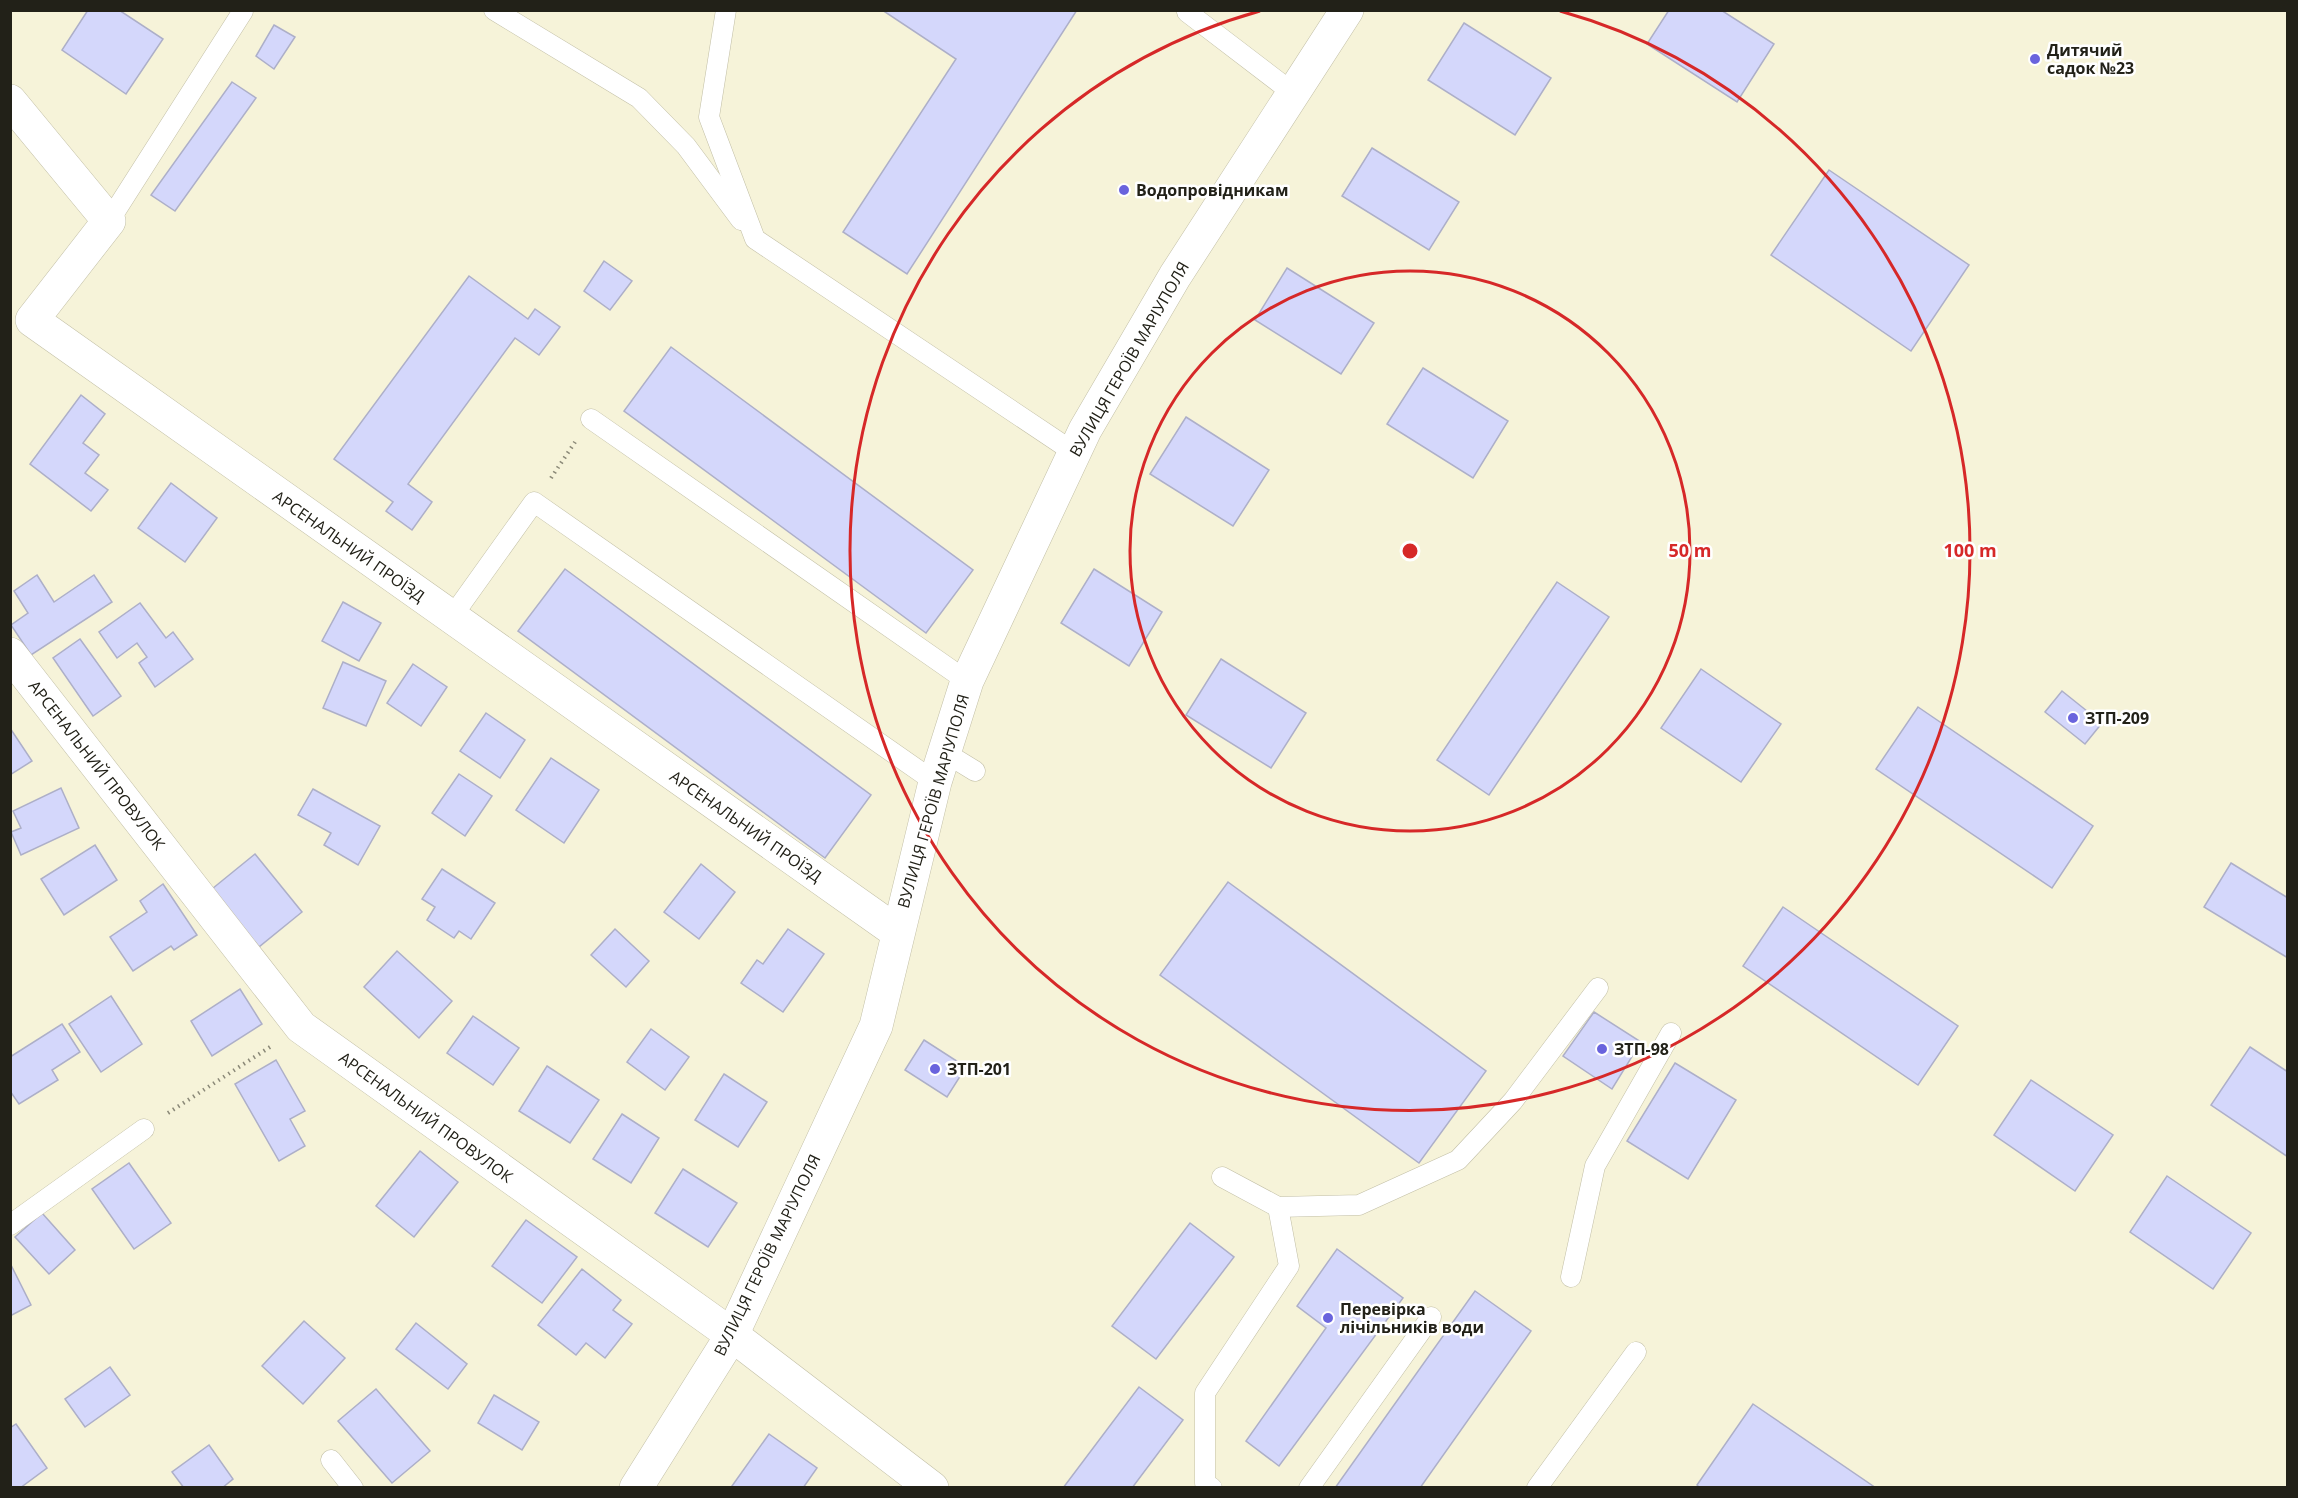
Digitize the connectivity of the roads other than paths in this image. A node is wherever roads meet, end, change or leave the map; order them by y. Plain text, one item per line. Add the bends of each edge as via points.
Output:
1 (494, 10) edge
2 (726, 10) edge
3 (1347, 10) edge
4 (243, 11) edge
5 (1186, 12) dead end
6 (1293, 93) junction
7 (10, 101) edge
8 (109, 221) junction
9 (755, 239) junction
10 (591, 419) road end
11 (1075, 453) junction
12 (451, 618) junction
13 (10, 654) edge
14 (967, 681) junction
15 (939, 767) junction
16 (975, 771) dead end
17 (897, 932) junction
18 (1598, 988) dead end
19 (1671, 1033) dead end
20 (144, 1128) road end
21 (1222, 1177) dead end
22 (1278, 1207) junction
23 (10, 1225) edge
24 (1571, 1277) dead end
25 (1431, 1317) dead end
26 (732, 1335) junction
27 (1636, 1352) dead end
28 (331, 1460) dead end
29 (352, 1488) edge
30 (636, 1488) edge
31 (932, 1488) edge
32 (1212, 1488) edge
33 (1310, 1488) edge
34 (1537, 1488) edge

1 - 9 lane via 639,98 686,146
2 - 9 lane via 709,117
3 - 6 street, ВУЛИЦЯ ГЕРОЇВ МАРІУПОЛЯ
4 - 8 lane
5 - 6 lane
6 - 11 street, ВУЛИЦЯ ГЕРОЇВ МАРІУПОЛЯ via 1175,276
7 - 8 street
8 - 12 street, АРСЕНАЛЬНИЙ ПРОЇЗД via 32,320
9 - 11 lane
10 - 14 lane
11 - 14 street, ВУЛИЦЯ ГЕРОЇВ МАРІУПОЛЯ
12 - 15 lane via 534,502
12 - 17 street, АРСЕНАЛЬНИЙ ПРОЇЗД
13 - 26 street, АРСЕНАЛЬНИЙ ПРОВУЛОК via 301,1027
14 - 15 street, ВУЛИЦЯ ГЕРОЇВ МАРІУПОЛЯ
15 - 16 lane
15 - 17 street, ВУЛИЦЯ ГЕРОЇВ МАРІУПОЛЯ
17 - 26 street, ВУЛИЦЯ ГЕРОЇВ МАРІУПОЛЯ via 876,1026
18 - 22 lane via 1513,1101 1458,1160 1359,1204
19 - 24 lane via 1595,1166
20 - 23 lane
21 - 22 lane
22 - 32 lane via 1289,1266 1205,1393 1205,1483
25 - 33 lane
26 - 30 street, ВУЛИЦЯ ГЕРОЇВ МАРІУПОЛЯ
26 - 31 street, АРСЕНАЛЬНИЙ ПРОВУЛОК
27 - 34 lane
28 - 29 lane

